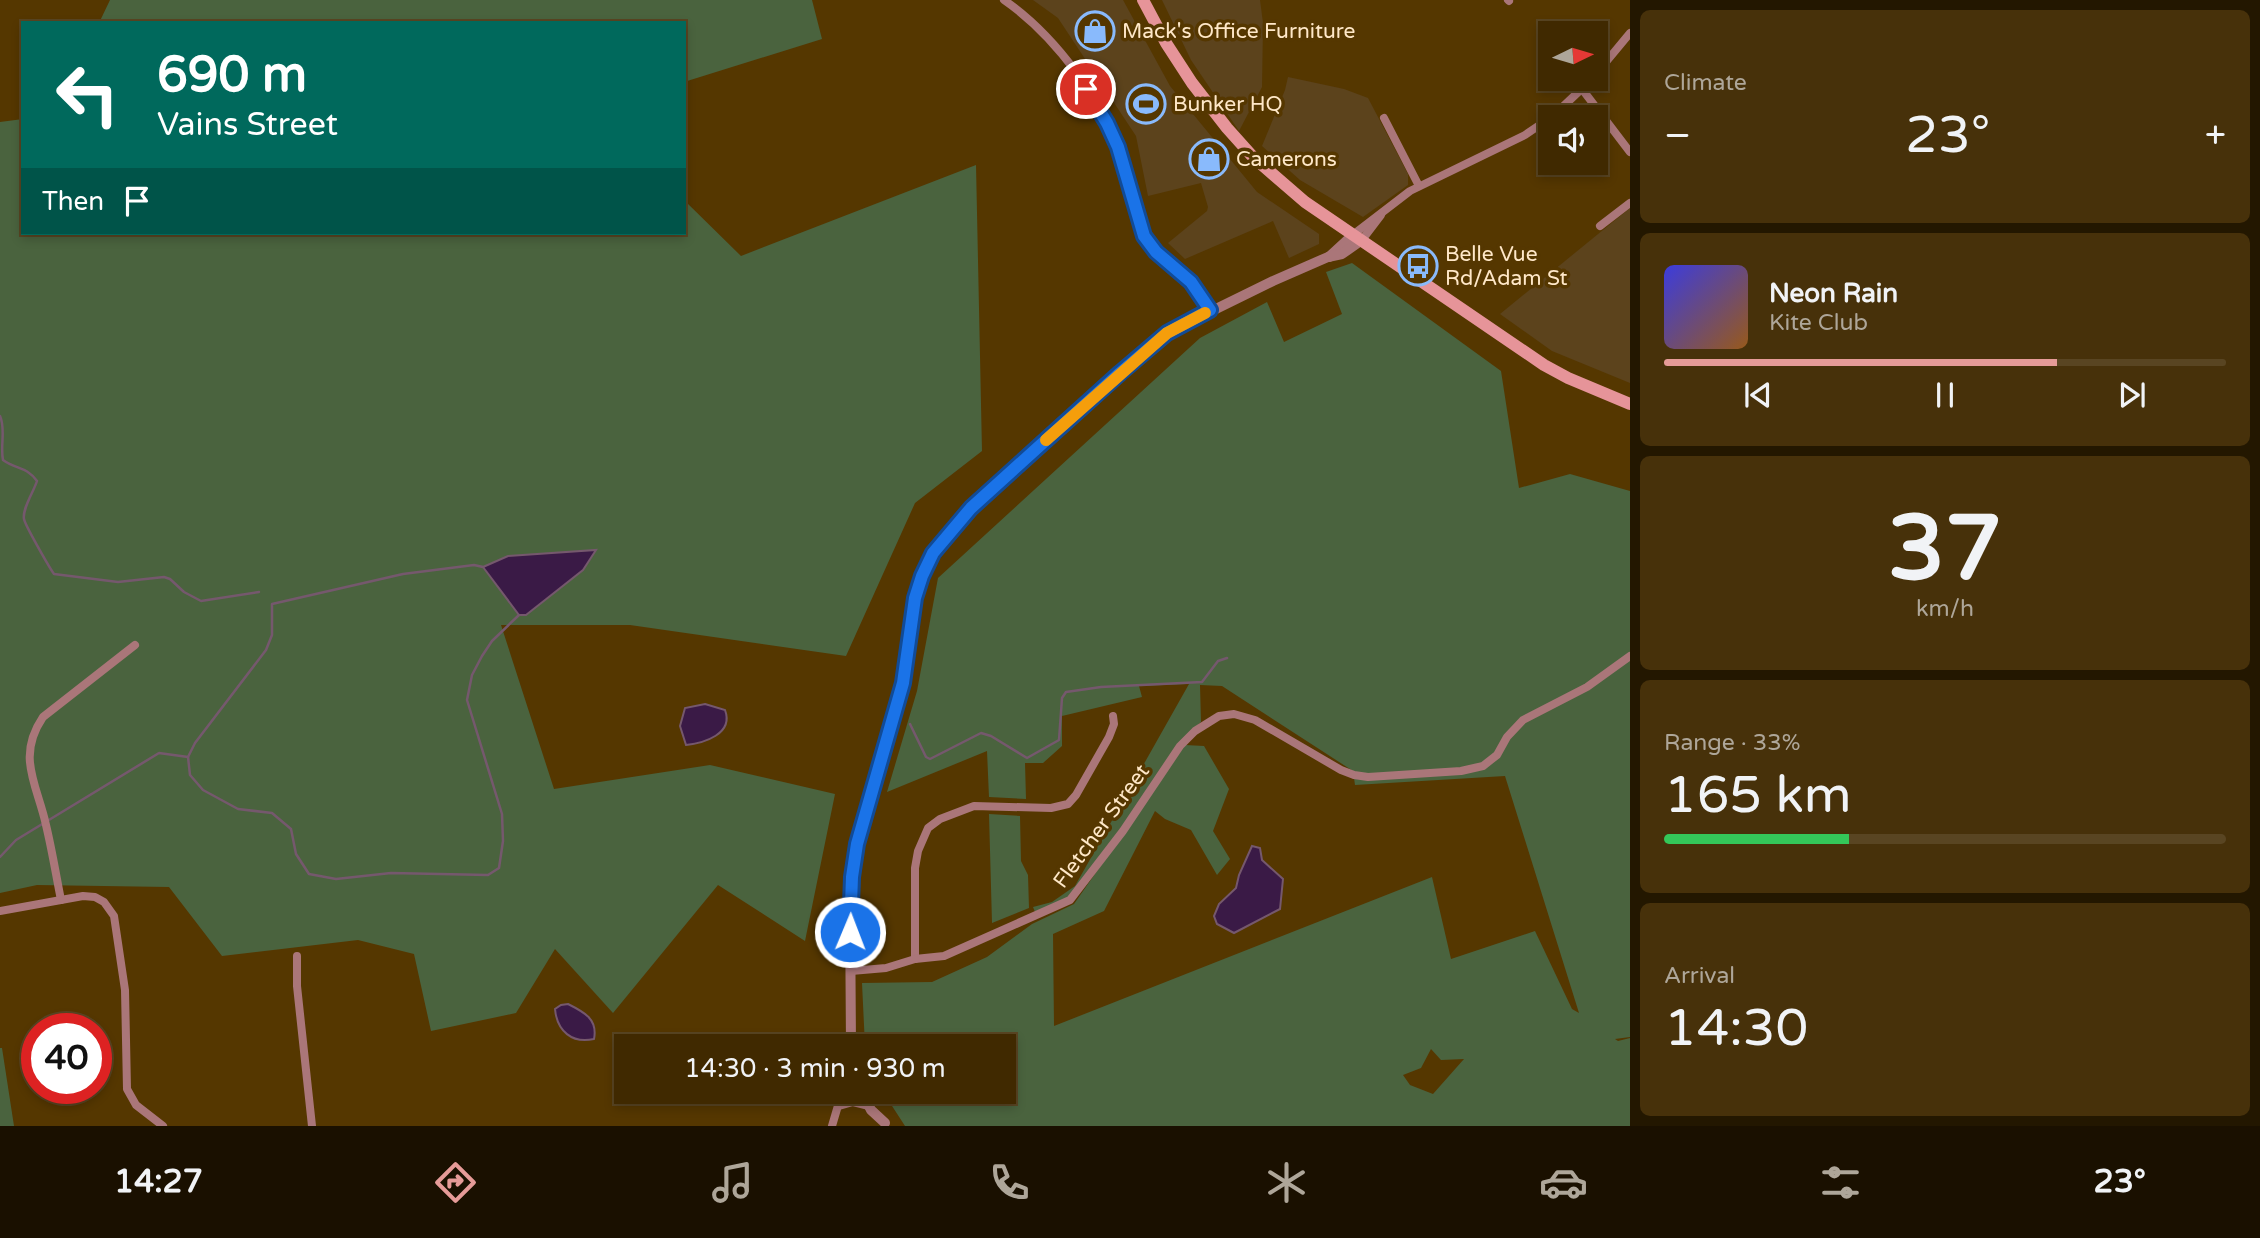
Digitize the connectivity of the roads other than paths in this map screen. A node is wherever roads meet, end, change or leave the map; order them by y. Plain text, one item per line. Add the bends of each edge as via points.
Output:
1 (1004, 0) edge
2 (1143, 0) edge
3 (1630, 33) edge
4 (1608, 60) edge
5 (1580, 91) edge
6 (1584, 91) edge
7 (1565, 105) edge
8 (1384, 118) dead end
9 (1538, 126) edge
10 (1630, 152) edge
11 (1419, 186) junction
12 (1630, 203) edge
13 (1600, 226) dead end
14 (1358, 237) junction
15 (1210, 310) junction
16 (1630, 404) edge
17 (135, 645) dead end
18 (1630, 656) edge
19 (1113, 716) dead end
20 (61, 900) junction
21 (0, 911) edge
22 (297, 956) dead end
23 (915, 959) junction
24 (850, 971) junction
25 (852, 1034) edge
26 (875, 1104) edge
27 (839, 1106) joint
28 (869, 1106) joint
29 (886, 1124) edge
30 (163, 1126) edge
31 (312, 1126) edge
32 (832, 1126) edge

1 - 15 street via 1044,33 1076,73 1118,147 1148,242 1191,282
2 - 14 main road via 1179,64 1253,157 1305,202
3 - 4 street
5 - 7 street
6 - 10 street
8 - 11 street
9 - 11 street
11 - 14 street
12 - 13 street
14 - 15 street via 1347,251
14 - 16 main road via 1544,365
15 - 24 street via 1167,333 1120,373 971,508 933,553 915,598 903,683 854,858
17 - 20 street via 43,717 34,731 29,770 46,822
18 - 23 street, Fletcher Street via 1587,687 1523,720 1483,766 1461,771 1354,775 1255,720 1234,714 1219,716 1180,746 1070,900 944,956
19 - 23 street via 1109,737 1068,804 1051,808 974,806 928,828 915,868
20 - 21 street
20 - 30 street via 95,897 114,916 125,989 127,1089 136,1105
22 - 31 street
23 - 24 street, Fletcher Street via 892,967
24 - 25 street
26 - 29 street
27 - 28 street via 853,1102
27 - 32 street
28 - 29 street

